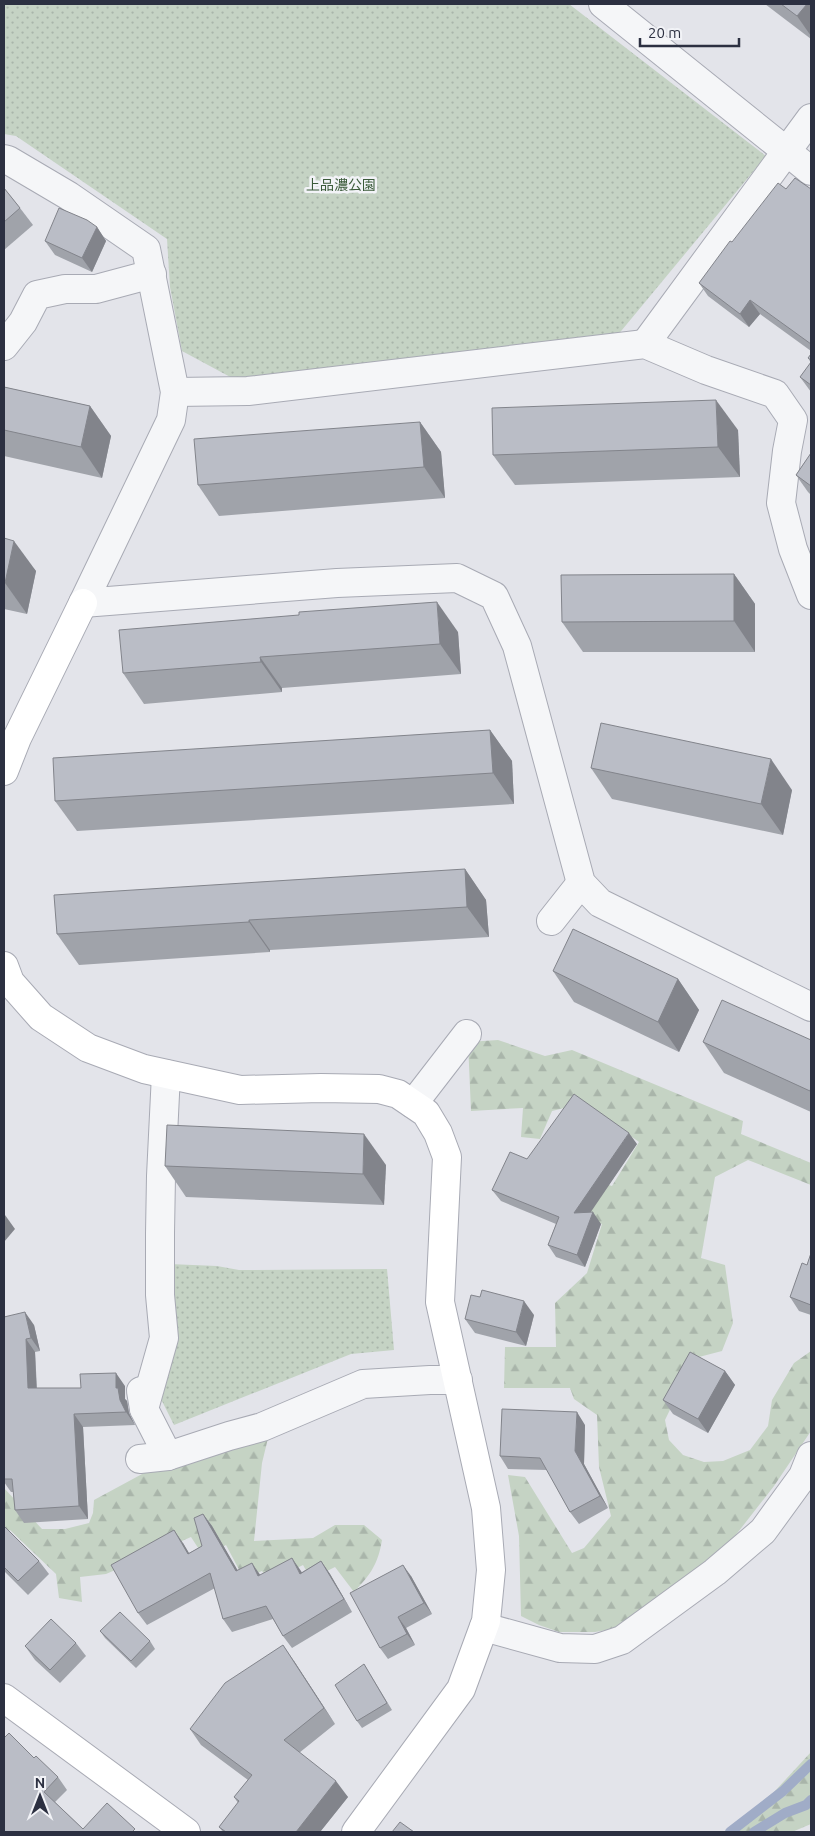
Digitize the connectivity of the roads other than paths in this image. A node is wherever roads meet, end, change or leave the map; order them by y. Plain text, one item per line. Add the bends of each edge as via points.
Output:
1 (603, 4) edge
2 (811, 118) edge
3 (786, 152) junction
4 (4, 159) edge
5 (811, 171) edge
6 (152, 274) junction
7 (645, 344) junction
8 (4, 346) edge
9 (175, 392) junction
10 (811, 596) edge
11 (83, 603) junction
12 (4, 771) edge
13 (580, 883) junction
14 (551, 921) dead end
15 (4, 966) edge
16 (811, 1007) edge
17 (467, 1034) dead end
18 (166, 1074) junction
19 (413, 1104) junction
20 (137, 1373) dead end
21 (458, 1380) junction
22 (144, 1409) junction
23 (168, 1456) junction
24 (811, 1456) edge
25 (140, 1459) dead end
26 (484, 1627) junction
27 (4, 1698) edge
28 (185, 1832) edge
29 (356, 1832) edge

1 - 3 street
2 - 3 street
3 - 5 street
3 - 7 street
4 - 6 street via 69,196 146,249
6 - 8 street via 96,289 65,289 37,295 23,322
6 - 9 street
7 - 9 street via 248,391
7 - 10 street via 775,394 793,420 781,503 793,549
9 - 11 street via 171,420
11 - 12 street
11 - 13 street via 337,583 458,578 494,596 517,646
13 - 14 street
13 - 16 street via 600,903
15 - 18 street via 10,982 41,1017 88,1048
17 - 19 street
18 - 19 street via 240,1090 379,1089 398,1094
18 - 22 street via 160,1176 160,1295 164,1338
19 - 21 street via 426,1113 447,1157 440,1302
20 - 22 street
21 - 23 street via 363,1384 262,1427
21 - 26 street via 486,1508 491,1570
22 - 23 street
23 - 25 street
24 - 26 street via 803,1476 764,1531 715,1572 622,1640 595,1649 560,1648
26 - 29 street via 461,1689
27 - 28 street

